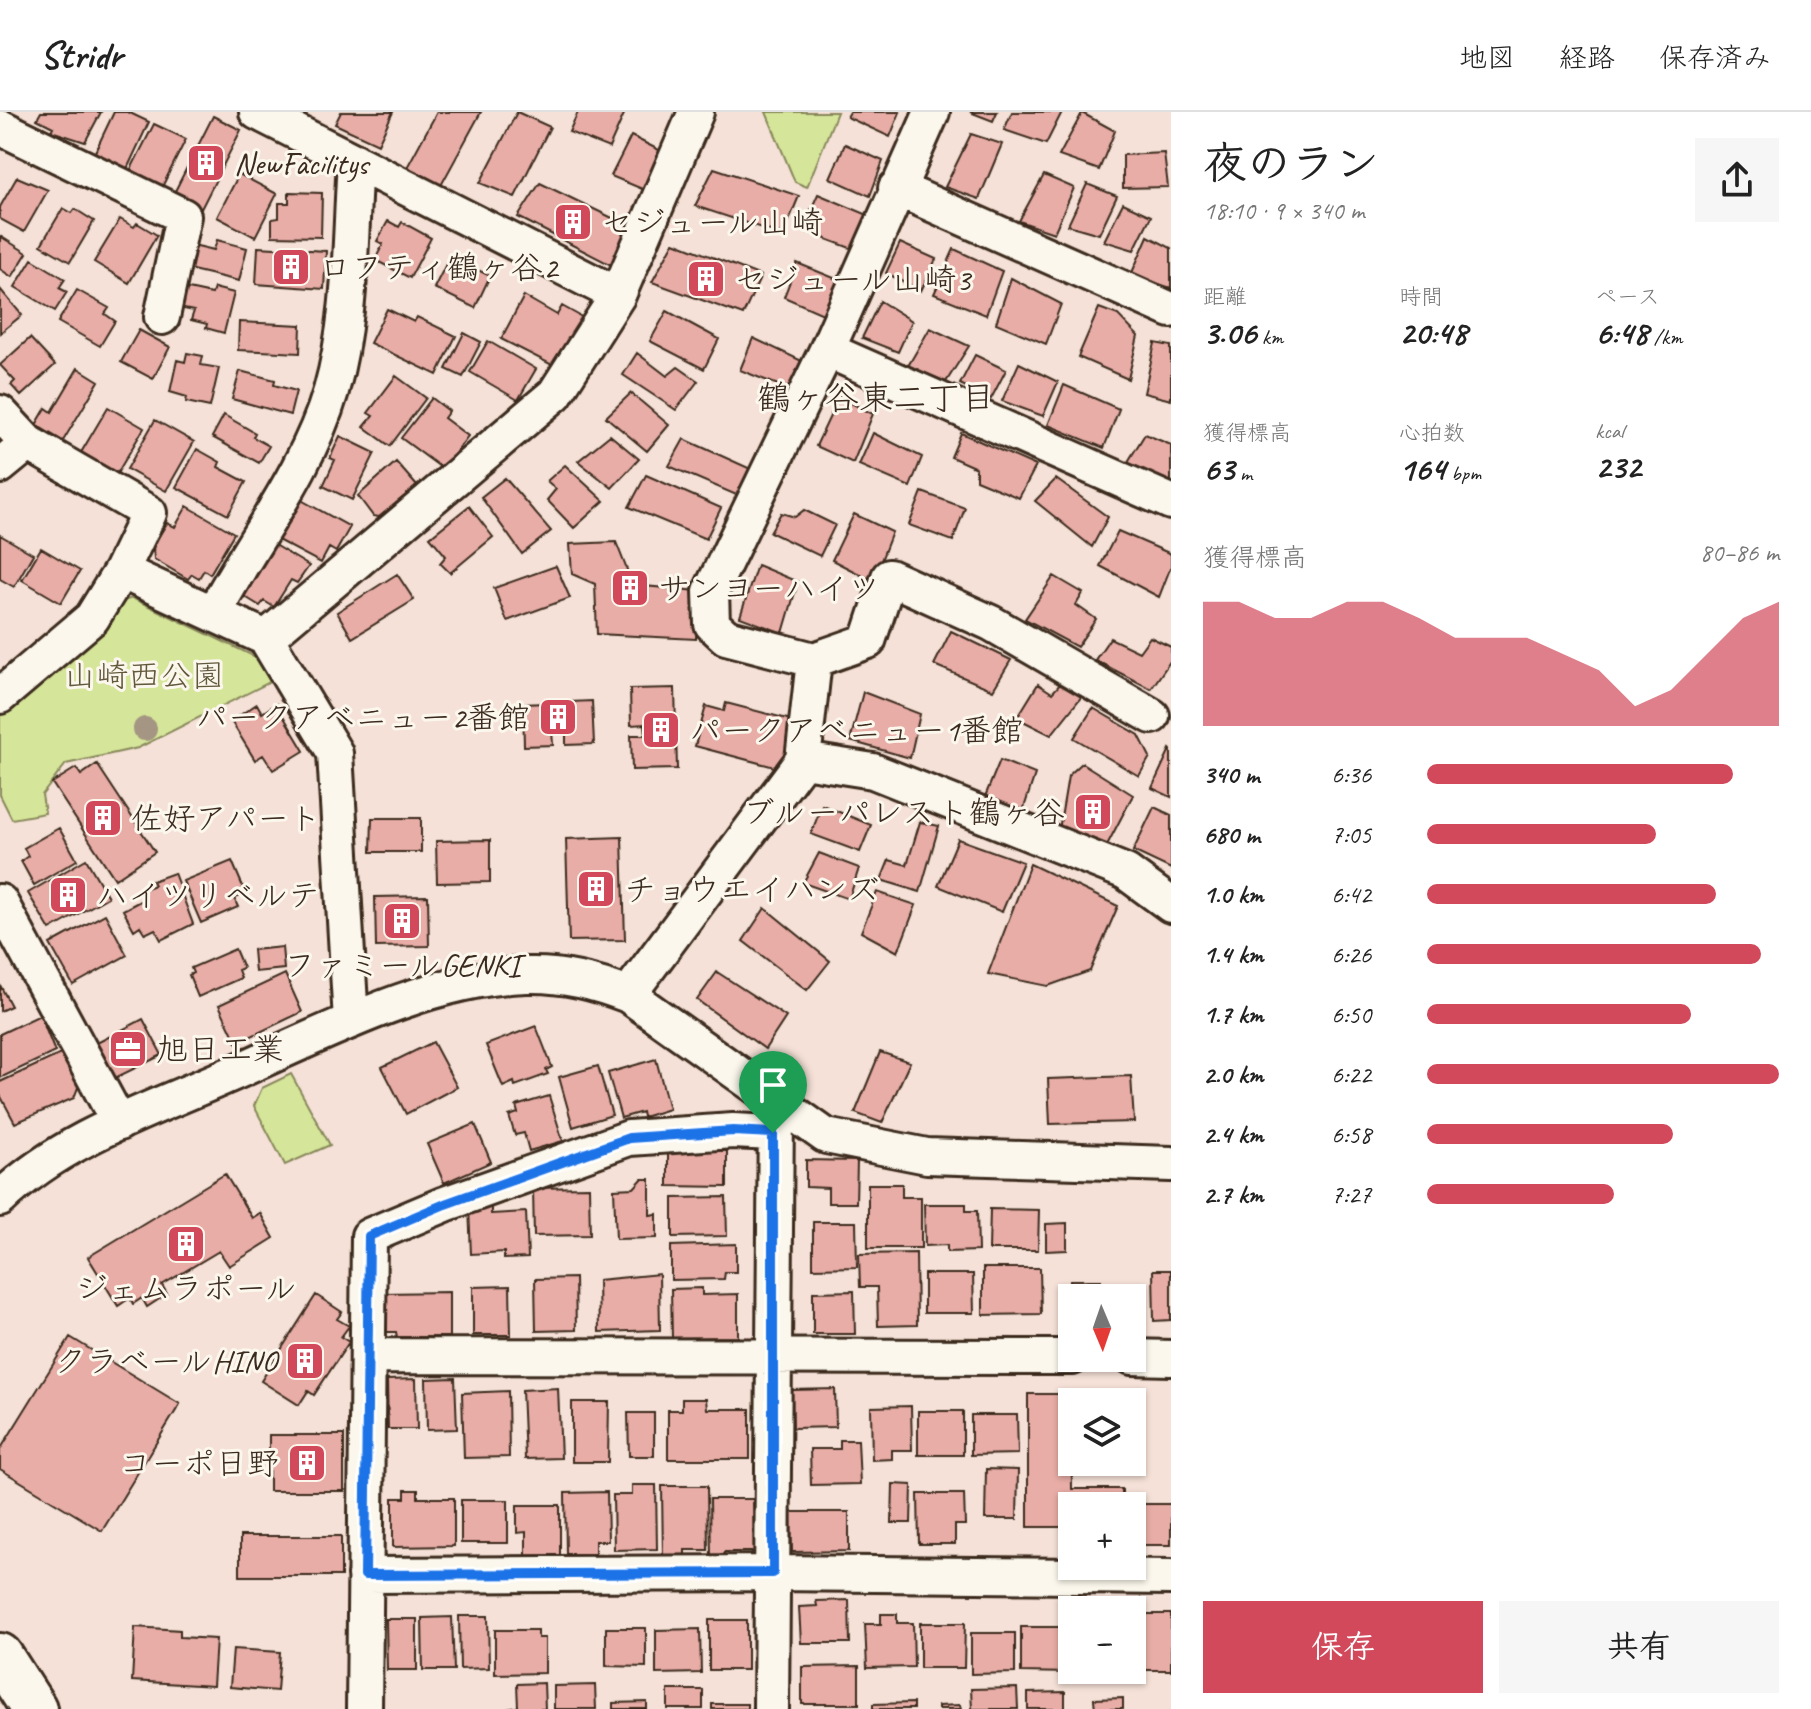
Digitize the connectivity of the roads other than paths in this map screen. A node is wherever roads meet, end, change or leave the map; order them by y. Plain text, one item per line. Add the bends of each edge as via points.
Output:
1 (696, 112) edge
2 (932, 112) edge
3 (280, 117) edge
4 (0, 127) edge
5 (355, 161) junction
6 (896, 188) junction
7 (618, 295) junction
8 (1171, 310) edge
9 (162, 318) dead end
10 (827, 350) junction
11 (0, 413) edge
12 (28, 443) junction
13 (0, 466) edge
14 (1171, 502) edge
15 (121, 571) junction
16 (214, 612) junction
17 (266, 638) junction
18 (814, 660) junction
19 (0, 696) edge
20 (1152, 716) dead end
21 (803, 760) junction
22 (0, 902) edge
23 (1171, 905) edge
24 (628, 995) junction
25 (351, 1021) junction
26 (775, 1117) junction
27 (119, 1123) junction
28 (1171, 1164) edge
29 (0, 1199) edge
30 (368, 1356) junction
31 (774, 1357) junction
32 (1058, 1357) edge
33 (1146, 1357) edge
34 (1171, 1358) edge
35 (773, 1573) junction
36 (365, 1575) junction
37 (1171, 1577) edge
38 (0, 1656) edge
39 (34, 1709) edge
40 (364, 1709) edge
41 (771, 1709) edge

1 - 7 street
2 - 6 street
3 - 5 street
4 - 9 street via 183,216
5 - 7 street
5 - 16 street via 343,336 331,393 309,447
6 - 8 street
6 - 10 street
7 - 17 street via 555,394
10 - 14 street
10 - 18 street via 711,591 712,624 726,637
11 - 12 street
12 - 13 street
12 - 15 street via 149,513
15 - 16 street
15 - 19 street via 92,618
16 - 17 street
17 - 25 street via 335,753
18 - 20 street via 868,641 889,577 991,623
18 - 21 street
21 - 23 street via 873,771 1126,872
21 - 24 street
22 - 27 street
24 - 25 street via 601,985 528,975 440,989
24 - 26 street
25 - 27 street
26 - 28 street via 826,1136 927,1156
26 - 30 street via 733,1131 629,1138 369,1236
26 - 31 street
27 - 29 street via 72,1146 19,1180
30 - 31 street
30 - 36 street
31 - 32 street
31 - 35 street
33 - 34 street
35 - 36 street
35 - 37 street
35 - 41 street
36 - 40 street
38 - 39 highway

